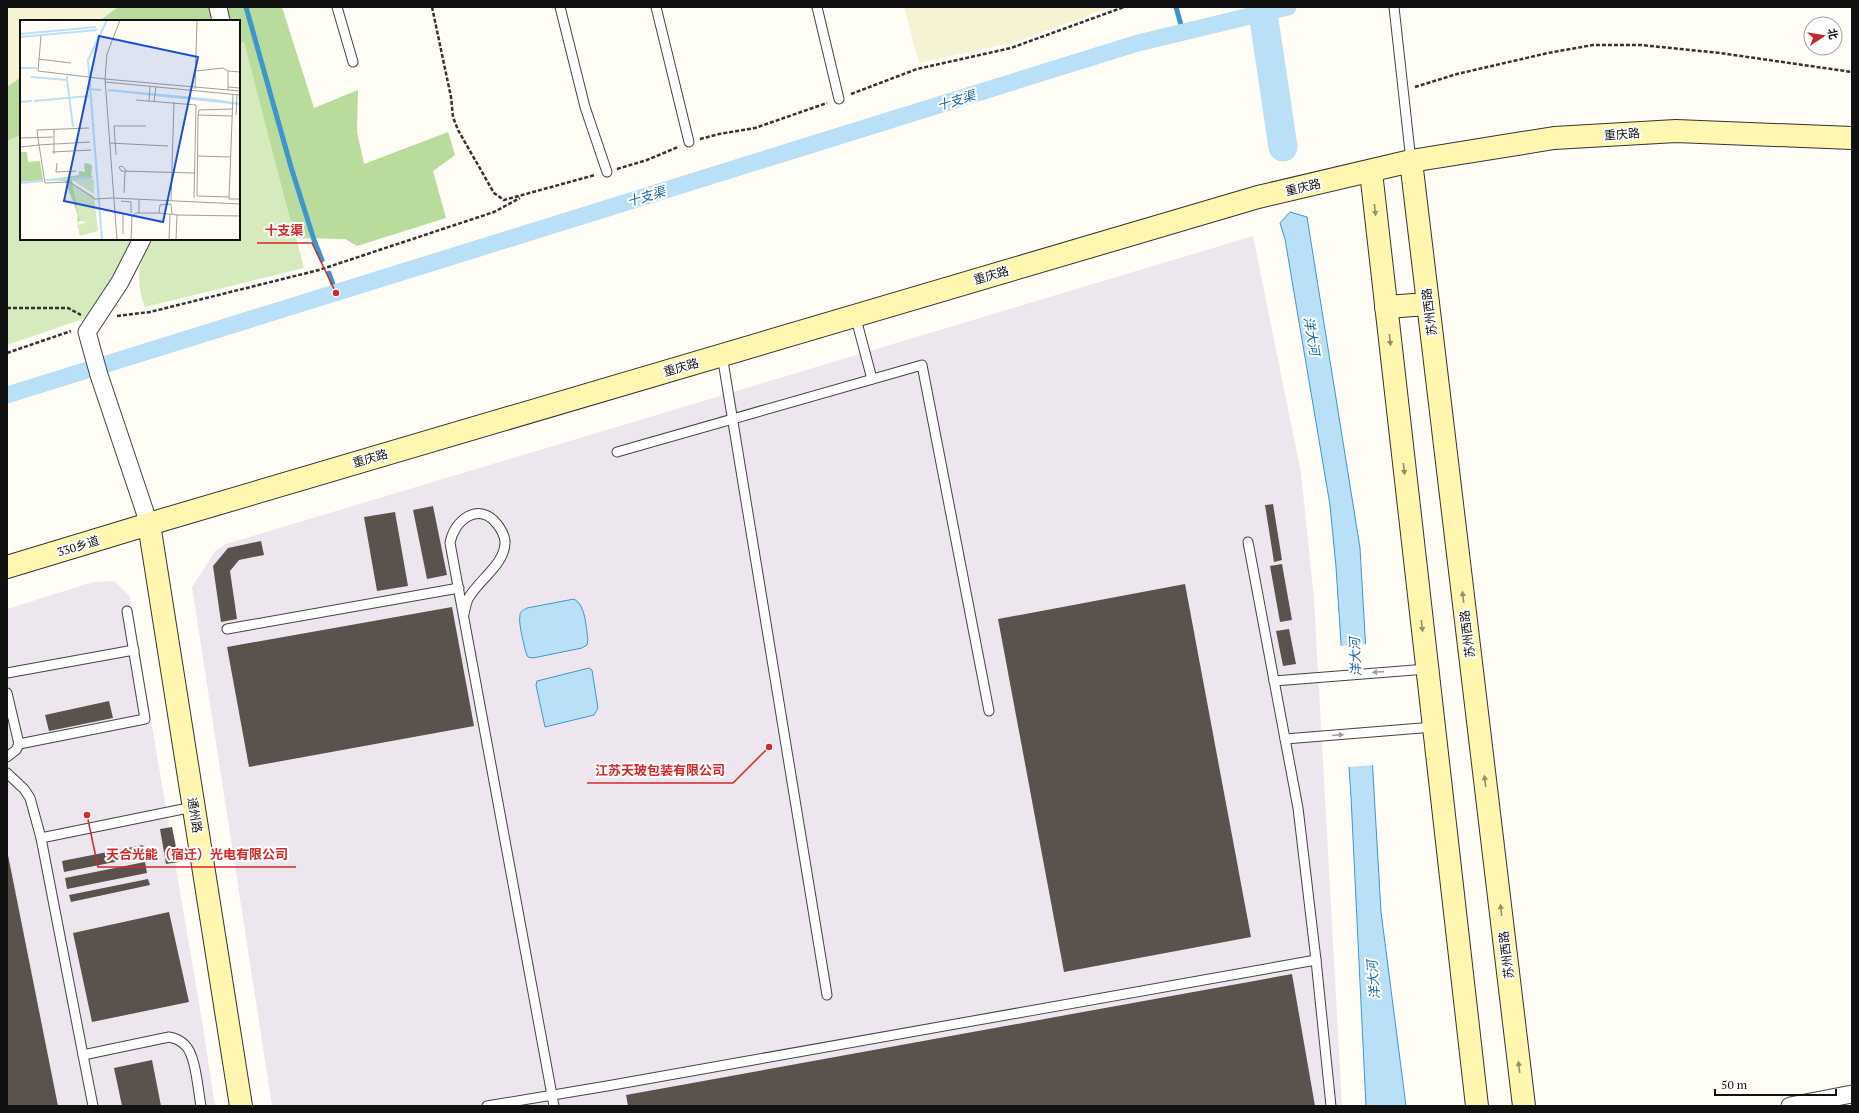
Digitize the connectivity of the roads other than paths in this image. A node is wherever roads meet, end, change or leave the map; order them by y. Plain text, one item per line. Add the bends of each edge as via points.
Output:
1 (218, 7) edge
2 (338, 7) edge
3 (560, 7) edge
4 (656, 7) edge
5 (817, 7) edge
6 (1394, 7) edge
7 (221, 20) edge
8 (353, 62) dead end
9 (839, 98) road end
10 (1852, 138) edge
11 (689, 142) road end
12 (1411, 161) junction
13 (607, 172) road end
14 (1371, 172) junction
15 (141, 240) edge
16 (1428, 304) junction
17 (1386, 307) junction
18 (855, 316) junction
19 (722, 355) junction
20 (872, 379) junction
21 (733, 419) junction
22 (617, 452) dead end
23 (149, 524) junction
24 (1248, 542) dead end
25 (7, 567) edge
26 (458, 588) junction
27 (127, 611) dead end
28 (464, 614) junction
29 (227, 629) dead end
30 (134, 650) junction
31 (1422, 669) junction
32 (7, 673) edge
33 (1274, 680) junction
34 (7, 693) edge
35 (989, 711) dead end
36 (1427, 727) junction
37 (1285, 739) junction
38 (19, 744) junction
39 (7, 757) edge
40 (7, 773) edge
41 (194, 807) junction
42 (41, 838) junction
43 (1316, 960) junction
44 (827, 995) dead end
45 (83, 1055) junction
46 (1852, 1094) edge
47 (552, 1095) junction
48 (93, 1106) edge
49 (201, 1106) edge
50 (241, 1106) edge
51 (487, 1106) edge
52 (554, 1106) edge
53 (1331, 1106) edge
54 (1477, 1106) edge
55 (1524, 1106) edge
56 (1790, 1106) edge

1 - 7 street
2 - 8 lane
3 - 13 lane via 584,107
4 - 11 lane
5 - 9 lane
6 - 12 lane
10 - 12 street, 重庆路 via 1676,130 1554,138
12 - 14 street, 重庆路
12 - 16 street, 苏州西路
14 -> 17 street
14 - 18 street, 重庆路 via 1258,197
15 - 23 street via 120,282 87,332 96,367
16 - 17 street
55 -> 16 street, 苏州西路
17 -> 31 street
18 - 19 street, 重庆路
18 - 20 lane
19 - 21 lane
19 - 23 street, 重庆路
20 - 21 lane
20 - 35 lane via 922,365
21 - 22 lane
21 - 44 lane
23 - 25 street, 330乡道
23 - 41 street, 通州路
24 - 33 lane
26 - 28 lane
26 - 28 lane via 450,543 452,533 462,520 474,514 485,514 502,530 505,541 501,556 467,600
26 - 29 lane
27 - 30 lane
28 - 47 lane
30 - 32 lane
30 - 38 lane via 145,719
31 -> 33 lane
31 - 36 street
33 - 37 lane
34 - 38 lane
37 -> 36 lane
36 - 54 street
37 - 43 lane via 1298,808
38 - 39 lane
40 - 42 lane via 30,798
41 - 42 lane
41 - 50 street, 通州路
42 - 45 lane
43 - 47 lane
43 - 53 lane
45 - 48 lane
45 - 49 lane via 168,1037 178,1039 186,1045 191,1054
46 - 56 street
47 - 51 lane
47 - 52 lane

